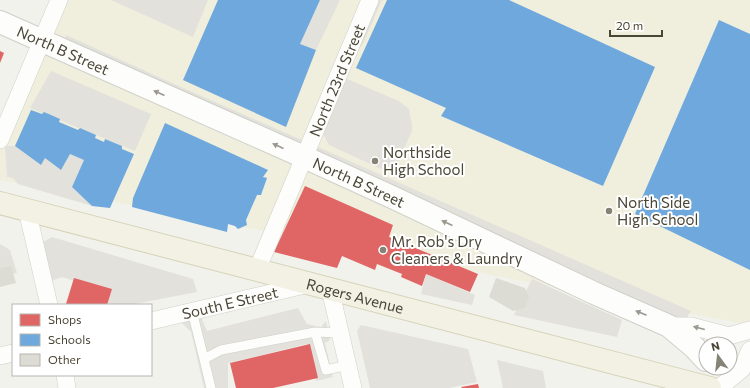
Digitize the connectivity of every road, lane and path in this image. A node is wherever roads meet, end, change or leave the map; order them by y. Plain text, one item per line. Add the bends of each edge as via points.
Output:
1 (60, 0) edge
2 (370, 0) edge
3 (0, 22) edge
4 (42, 40) junction
5 (0, 140) edge
6 (304, 157) junction
7 (0, 204) edge
8 (27, 210) junction
9 (257, 270) junction
10 (309, 284) junction
11 (330, 290) junction
12 (49, 304) edge
13 (192, 311) junction
14 (152, 321) edge
15 (669, 326) junction
16 (750, 330) edge
17 (315, 332) junction
18 (340, 333) junction
19 (750, 350) edge
20 (698, 351) edge
21 (12, 353) edge
22 (0, 356) edge
23 (204, 359) junction
24 (348, 365) junction
25 (65, 376) edge
26 (714, 376) edge
27 (670, 382) edge
28 (67, 388) edge
29 (211, 388) edge
30 (354, 388) edge
31 (710, 388) edge
32 (718, 388) edge

1 - 4 street
2 - 6 street, North 23rd Street
3 - 4 street, North B Street
4 - 5 street
6 -> 4 street, North B Street
6 - 9 street, North 23rd Street
15 -> 6 street, North B Street
7 - 8 main road, Rogers Avenue
8 - 9 main road, Rogers Avenue
8 - 12 street
9 - 10 main road, Rogers Avenue
10 - 11 main road, Rogers Avenue
10 - 13 street, South E Street
11 - 18 street
11 - 27 main road, Rogers Avenue
13 - 14 street, South E Street
13 - 23 lane
16 -> 15 street via 729,336 691,326
15 - 20 street, North B Street
17 - 18 lane
17 - 23 lane via 221,350
17 - 24 lane via 326,370
18 - 24 street
19 - 32 street via 742,369
21 - 22 street
23 - 29 lane
24 - 30 street
25 - 28 street
26 - 32 street
27 - 31 main road, Rogers Avenue

